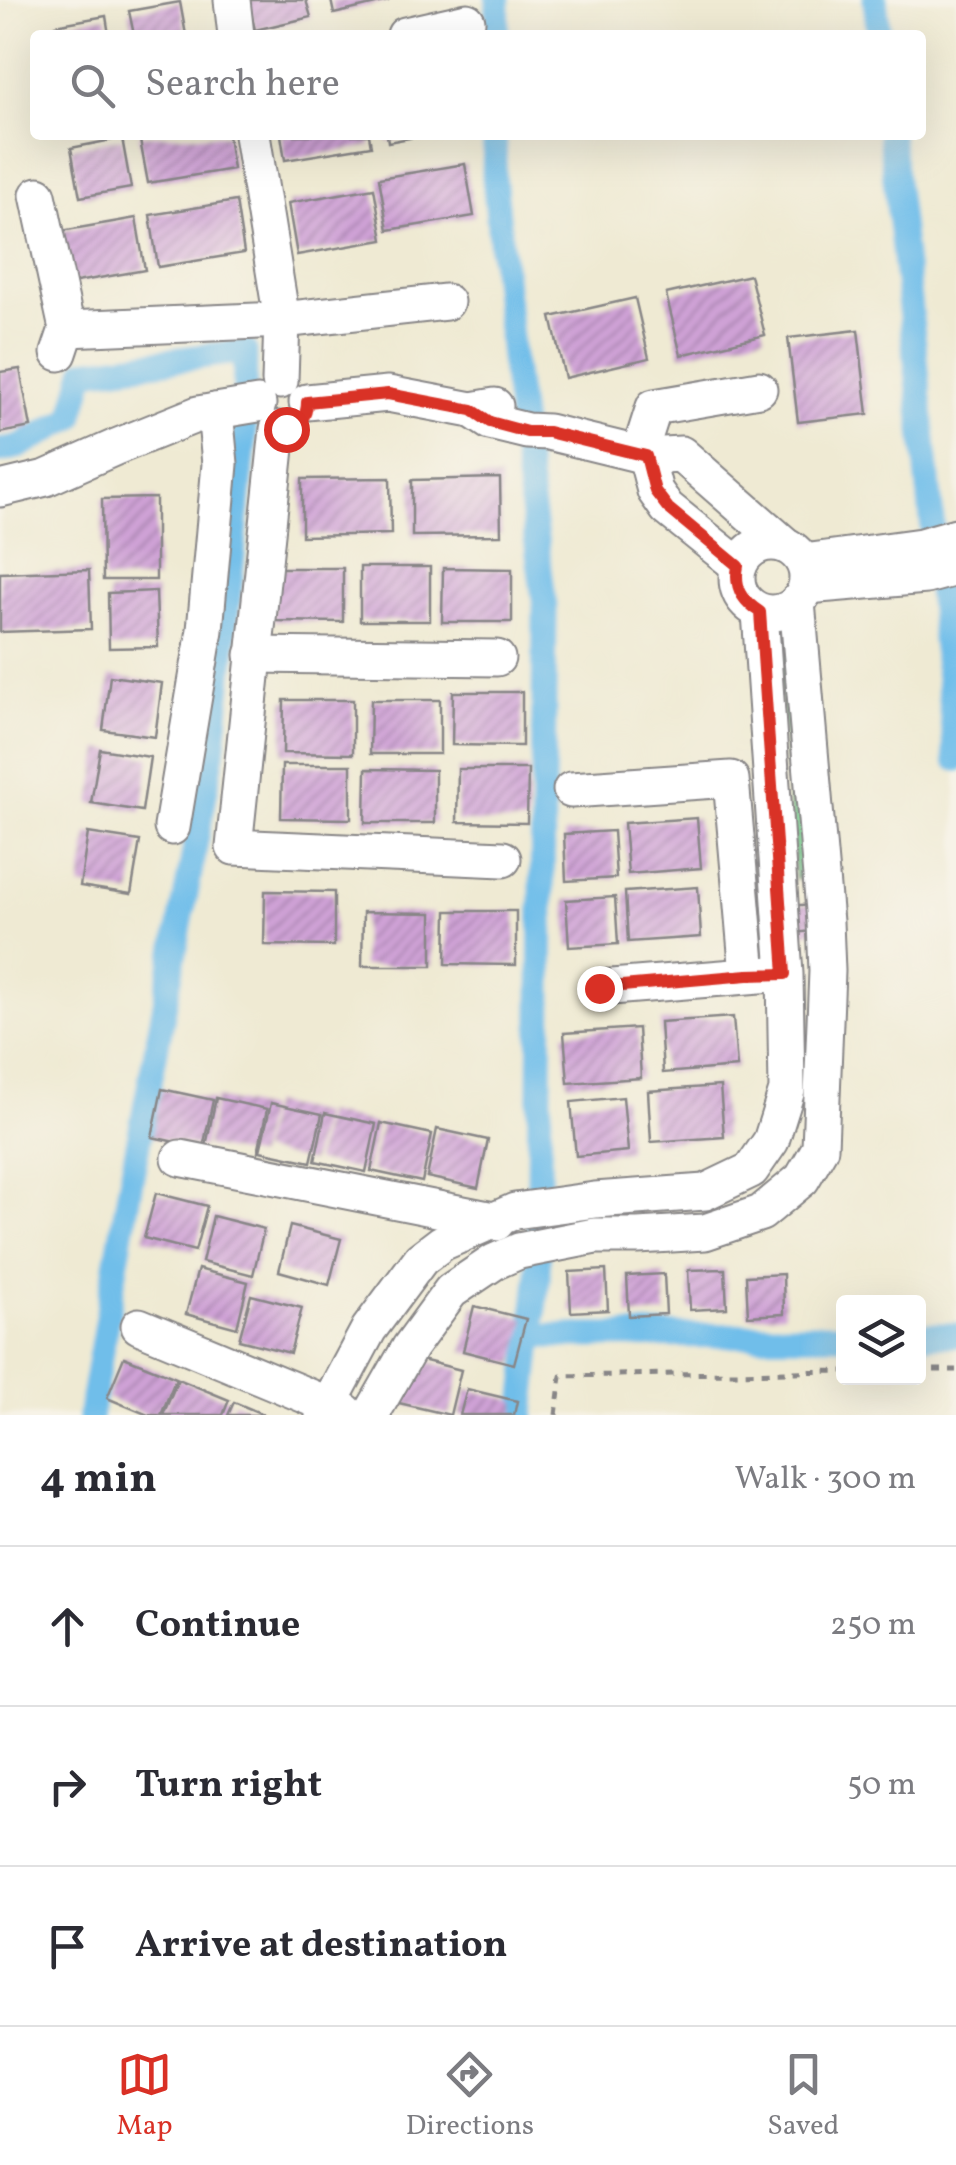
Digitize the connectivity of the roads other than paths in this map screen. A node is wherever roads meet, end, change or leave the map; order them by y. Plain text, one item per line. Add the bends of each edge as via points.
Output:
1 (232, 0) edge
2 (467, 22) dead end
3 (235, 30) edge
4 (429, 30) edge
5 (253, 140) edge
6 (38, 195) dead end
7 (446, 302) dead end
8 (282, 320) junction
9 (760, 390) dead end
10 (281, 404) junction
11 (215, 411) junction
12 (642, 454) junction
13 (0, 488) edge
14 (956, 536) edge
15 (934, 564) edge
16 (738, 566) junction
17 (798, 574) junction
18 (760, 612) junction
19 (253, 654) junction
20 (497, 658) dead end
21 (570, 790) dead end
22 (172, 827) dead end
23 (503, 859) dead end
24 (827, 971) junction
25 (785, 974) junction
26 (748, 975) junction
27 (599, 988) dead end
28 (180, 1158) dead end
29 (504, 1216) junction
30 (519, 1250) junction
31 (139, 1326) dead end
32 (334, 1412) edge
33 (370, 1415) edge

1 - 3 street
2 - 4 street
5 - 8 street
6 - 8 street via 63,341
7 - 8 street
8 - 10 street
9 - 12 street via 654,407
10 - 11 street
10 - 12 street via 388,394 472,410 527,432
10 - 19 street
11 - 13 street via 46,478
11 - 22 street via 220,464 205,630
12 - 16 street via 668,508
12 - 17 street via 681,454 716,482
14 - 15 street
15 - 17 street
16 - 17 street via 752,549 774,542
16 - 18 street via 742,598
17 - 18 street via 783,612
17 - 24 street
18 - 25 street
19 - 20 street
19 - 23 street via 234,847
21 - 26 street via 731,780
24 - 25 street
24 - 30 street via 820,1148 802,1179 761,1213 705,1232 595,1236
25 - 26 street
25 - 29 street via 787,1090 772,1142 751,1170 705,1192 595,1200
26 - 27 street
28 - 29 street
29 - 30 street
29 - 32 street via 421,1258 369,1329
30 - 33 street via 451,1290
31 - 32 street

